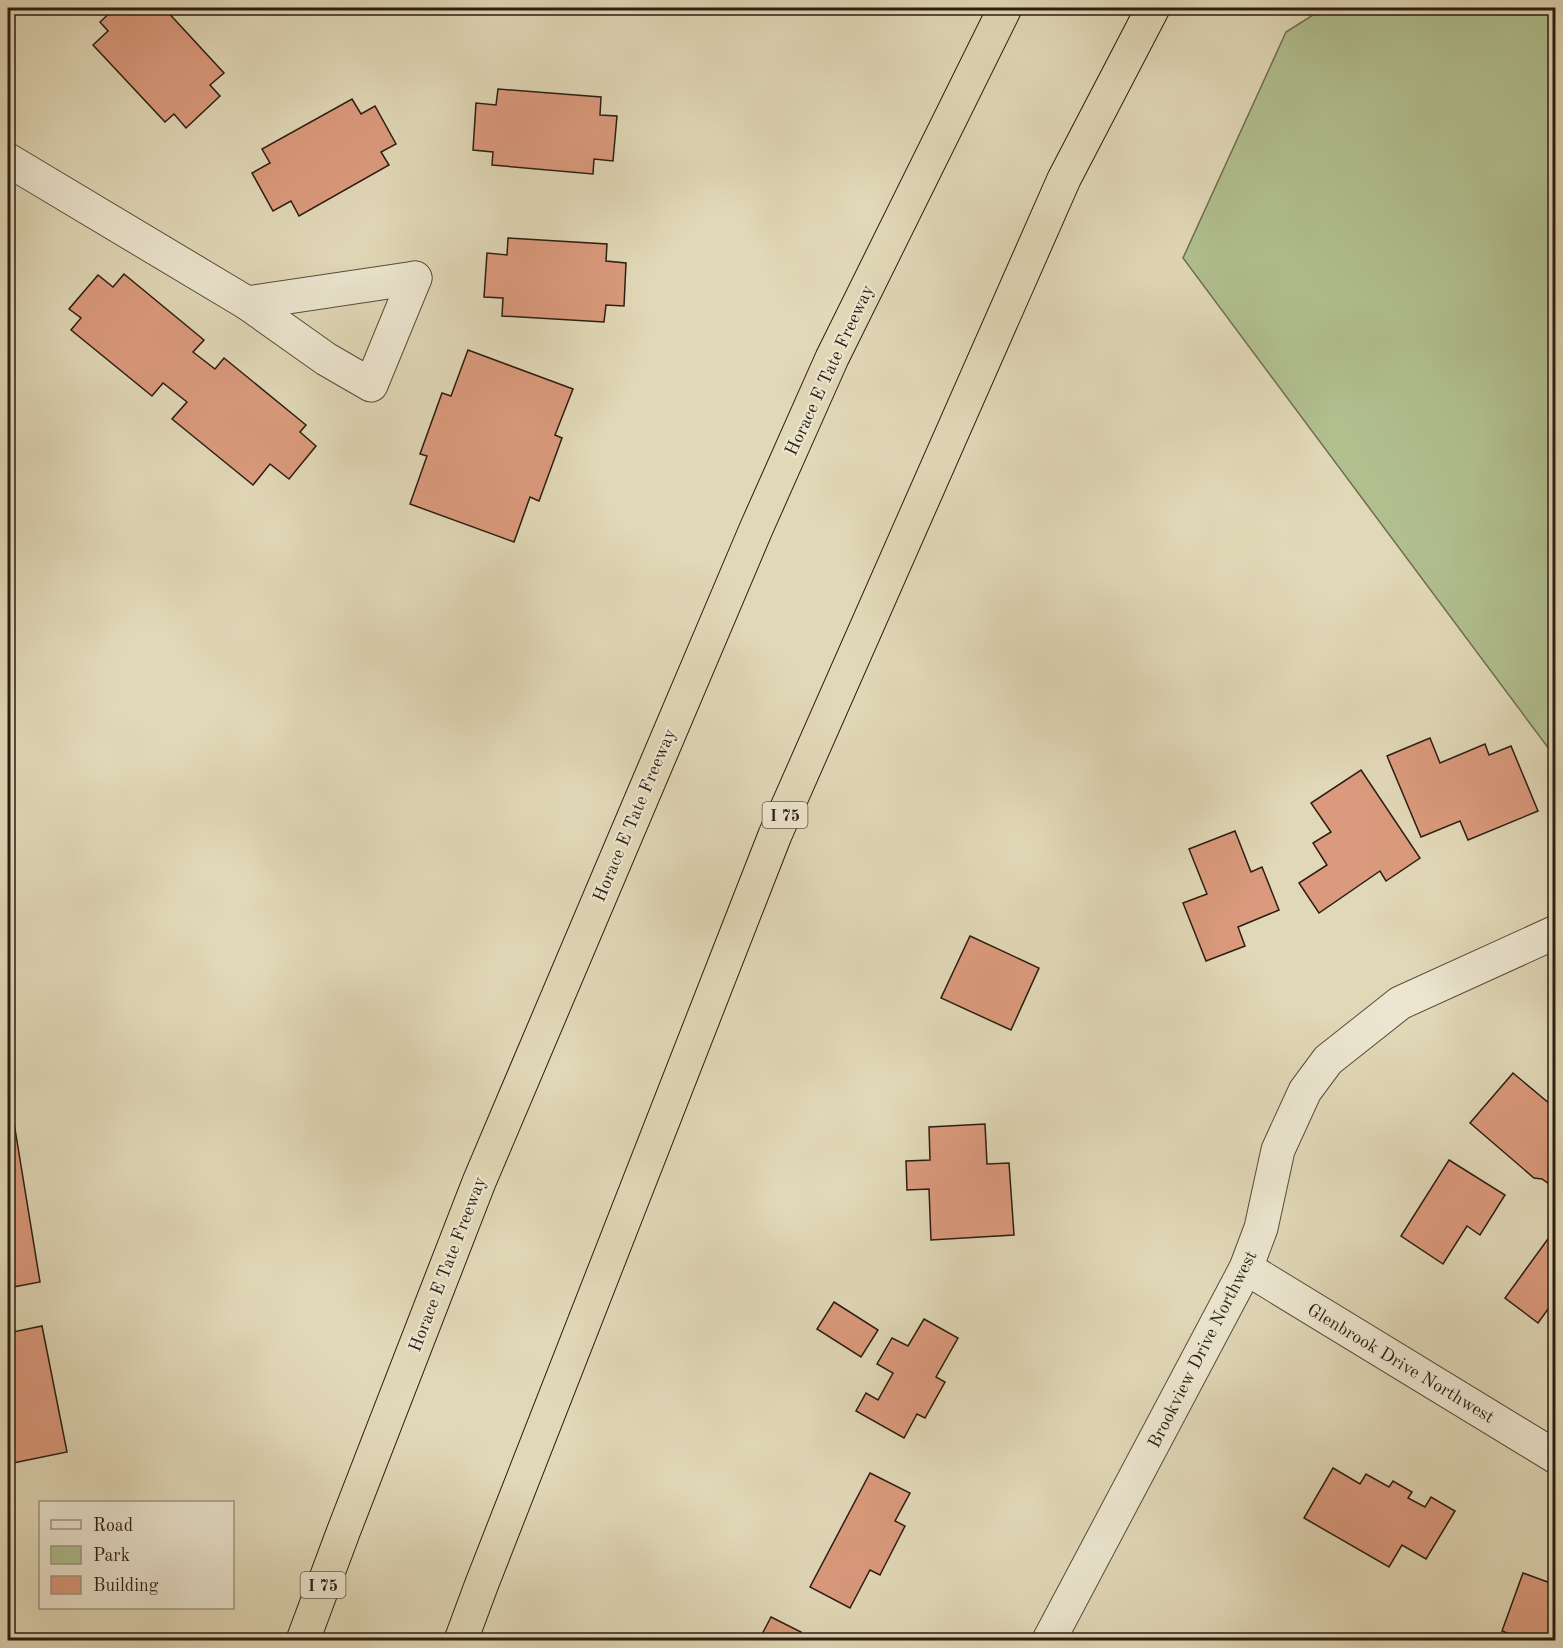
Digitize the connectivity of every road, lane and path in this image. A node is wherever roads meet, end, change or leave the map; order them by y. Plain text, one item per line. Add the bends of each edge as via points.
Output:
1 (1005, 8) edge
2 (1153, 8) edge
3 (8, 160) edge
4 (247, 303) junction
5 (1556, 932) edge
6 (1246, 1268) junction
7 (1556, 1457) edge
8 (303, 1641) edge
9 (461, 1641) edge
10 (1049, 1641) edge

1 - 8 highway, Horace E Tate Freeway / I 75 via 832,358 756,528 479,1182
2 - 9 highway, I 75 via 1064,179 775,835
3 - 4 street
4 - 4 street via 370,386 415,278
5 - 6 street, Brookview Drive Northwest via 1400,1003 1328,1060 1305,1091 1278,1150 1262,1228
6 - 7 street, Glenbrook Drive Northwest
6 - 10 street, Brookview Drive Northwest

